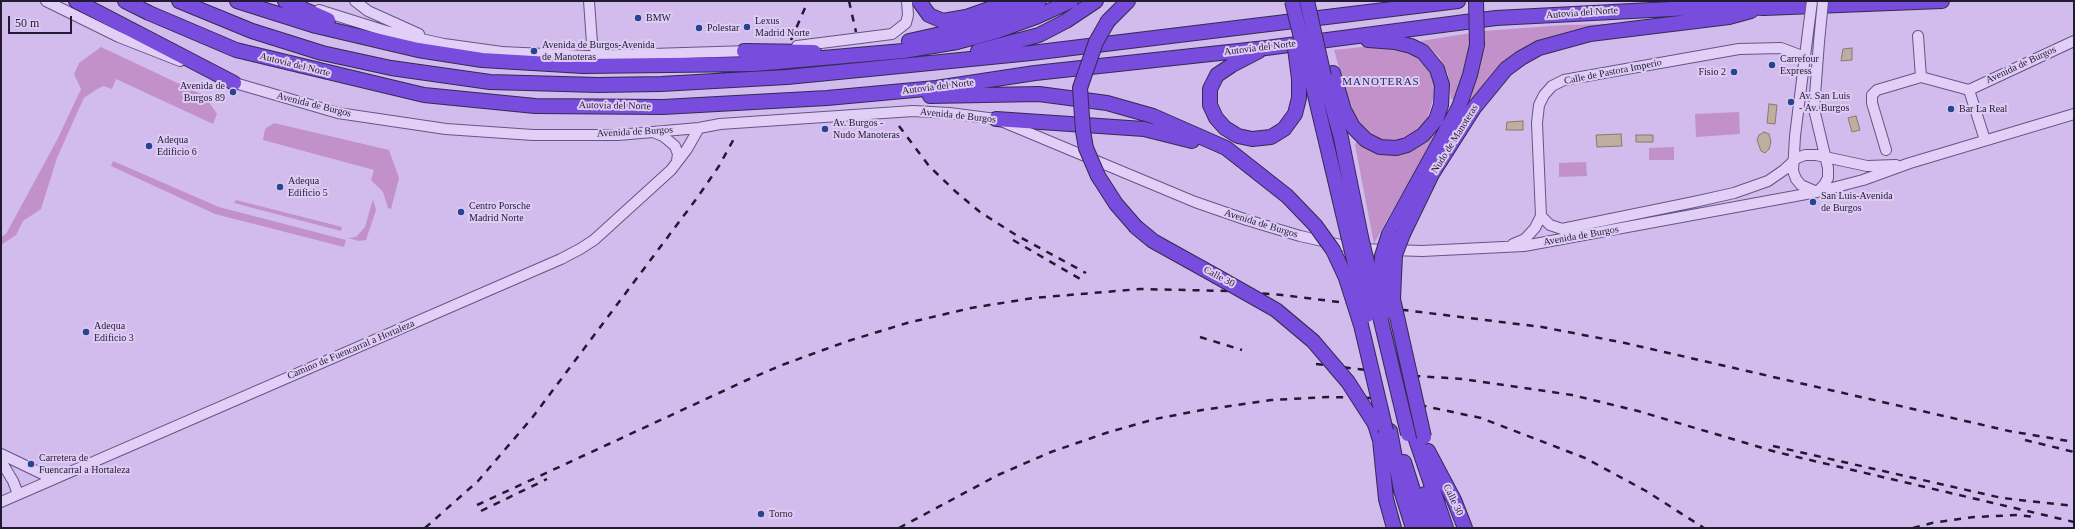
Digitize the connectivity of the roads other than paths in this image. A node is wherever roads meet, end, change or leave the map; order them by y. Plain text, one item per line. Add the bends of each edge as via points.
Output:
1 (46, 1) edge
2 (76, 1) edge
3 (125, 1) edge
4 (179, 1) edge
5 (237, 1) edge
6 (255, 1) edge
7 (285, 1) edge
8 (297, 1) edge
9 (355, 1) edge
10 (589, 1) edge
11 (907, 1) edge
12 (919, 1) edge
13 (1012, 1) edge
14 (1039, 1) edge
15 (1096, 1) edge
16 (1128, 1) edge
17 (1285, 1) edge
18 (1292, 1) edge
19 (1307, 1) edge
20 (1314, 1) edge
21 (1458, 1) edge
22 (1476, 1) edge
23 (1812, 1) edge
24 (1823, 1) edge
25 (1942, 1) edge
26 (1069, 2) edge
27 (1764, 8) junction
28 (316, 26) junction
29 (589, 28) junction
30 (1918, 36) dead end
31 (1334, 38) junction
32 (2074, 41) edge
33 (419, 44) junction
34 (1266, 48) junction
35 (744, 51) junction
36 (818, 52) junction
37 (550, 56) junction
38 (611, 56) junction
39 (1805, 57) junction
40 (686, 64) junction
41 (900, 66) junction
42 (1317, 77) junction
43 (1921, 77) junction
44 (234, 83) junction
45 (1969, 90) junction
46 (890, 92) junction
47 (2074, 114) edge
48 (996, 119) junction
49 (700, 128) junction
50 (653, 132) junction
51 (1985, 140) junction
52 (1886, 150) dead end
53 (1825, 157) junction
54 (677, 161) junction
55 (1793, 161) junction
56 (1910, 163) junction
57 (1248, 166) junction
58 (1817, 192) junction
59 (1541, 216) junction
60 (1395, 234) junction
61 (1355, 236) junction
62 (1508, 246) junction
63 (1372, 282) junction
64 (1392, 287) joint
65 (1403, 435) junction
66 (1, 454) edge
67 (1, 461) edge
68 (53, 479) junction
69 (18, 494) junction
70 (1454, 500) junction
71 (1, 502) edge
72 (1394, 528) edge
73 (1404, 528) edge
74 (1413, 528) edge
75 (1425, 528) edge
76 (1435, 528) edge
77 (1446, 528) edge
78 (1465, 528) edge
79 (1472, 528) edge

1 - 44 street, Avenida de Burgos via 119,37
2 - 44 highway
3 - 46 highway, Autovía del Norte via 236,50 424,95 535,106 663,107
4 - 41 highway, Autovía del Norte via 252,31 322,53 391,68 490,82 661,84 787,77
5 - 28 highway
6 - 28 highway
7 - 33 highway via 317,17
8 - 33 street
9 - 33 street via 368,11 419,34
10 - 29 street
11 - 35 street via 906,23 892,34
12 - 13 highway via 929,15 943,21
14 - 36 highway via 963,29 892,44
15 - 41 highway via 1052,28 1021,41
16 - 65 highway, Calle 30, bridge via 1108,21 1096,42 1080,88 1086,148 1098,176 1116,204 1136,227 1153,241 1276,310 1313,341 1348,382
17 - 42 highway, bridge via 1292,31
18 - 42 highway, bridge
19 - 42 highway, bridge
20 - 42 highway
21 - 41 highway, Autovía del Norte via 1031,53
22 - 60 highway, bridge via 1477,45 1459,107 1398,216
23 - 39 street, bridge
24 - 53 street, bridge via 1814,109
25 - 27 highway
26 - 40 highway via 990,33 958,42 903,51 785,62
27 - 31 highway, Autovía del Norte via 1729,6 1496,18
27 - 60 highway, Nudo de Manoteras via 1729,17 1590,34 1539,48 1521,58 1506,69 1474,108
28 - 33 highway
29 - 37 street via 587,42 582,50
29 - 38 street via 593,47
30 - 43 street
31 - 34 highway, Autovía del Norte
31 - 42 highway via 1395,42 1423,52 1437,69 1442,85 1441,105 1436,120 1423,135 1407,145 1396,148 1380,147 1366,140 1353,127 1344,110
32 - 45 street, Avenida de Burgos
33 - 37 street via 444,44
33 - 40 highway via 482,60 548,64
34 - 42 highway via 1232,64 1218,75 1210,90 1210,105 1216,118 1225,128 1238,136 1252,139 1271,137 1284,129 1295,114 1299,98
34 - 46 highway, Autovía del Norte via 1035,73
35 - 36 highway
35 - 38 street
36 - 40 highway
37 - 38 street
39 - 55 street
39 - 59 street, Calle de Pastora Imperio via 1781,48 1739,49 1564,80 1552,86 1539,105 1537,123
42 - 61 highway via 1341,138
43 - 45 street
43 - 52 street via 1877,90 1872,95
44 - 50 street, Avenida de Burgos via 338,113 446,129 533,135 618,135
45 - 51 street
46 - 57 highway via 904,97 1039,94 1107,103 1153,116 1226,148
47 - 51 street, Avenida de Burgos
48 - 49 street, Avenida de Burgos via 949,112 913,111 720,124
48 - 57 highway via 1144,130 1188,139
48 - 62 street, Avenida de Burgos via 1195,202 1300,236 1359,249 1422,251
49 - 50 street, Avenida de Burgos
49 - 54 street, Camino de Fuencarral a Hortaleza
50 - 54 street via 675,146
51 - 56 street, Avenida de Burgos
53 - 55 street, Avenida de Burgos via 1805,155
53 - 56 street, Avenida de Burgos via 1867,166
53 - 58 street via 1828,178
54 - 68 street, Camino de Fuencarral a Hortaleza via 671,170 594,240 561,259
55 - 58 street via 1796,179 1808,189
55 - 59 street, Avenida de Burgos via 1768,181 1754,187 1694,202 1562,229 1550,225
56 - 58 street, Avenida de Burgos via 1863,180
57 - 65 highway, bridge via 1287,196 1315,225 1333,250 1346,278 1357,312 1376,387
58 - 62 street, Avenida de Burgos via 1570,239
59 - 62 street via 1525,239
60 - 64 highway, Nudo de Manoteras, bridge
60 - 65 highway, bridge via 1387,252 1387,292 1411,395
61 - 63 highway, bridge
61 - 65 highway, bridge
63 - 65 highway, bridge
63 - 65 highway, bridge via 1378,296
64 - 65 highway, Calle 30, bridge
65 - 70 highway, Calle 30 via 1430,456
65 - 72 highway, Calle 30 via 1380,440 1386,500
65 - 73 highway via 1393,493
65 - 74 highway via 1393,454
65 - 75 highway
65 - 76 highway
65 - 77 highway
66 - 68 street
67 - 69 street
68 - 69 street, Camino de Fuencarral a Hortaleza
69 - 71 street, Camino de Fuencarral a Hortaleza
70 - 78 highway, Calle 30
70 - 79 highway

